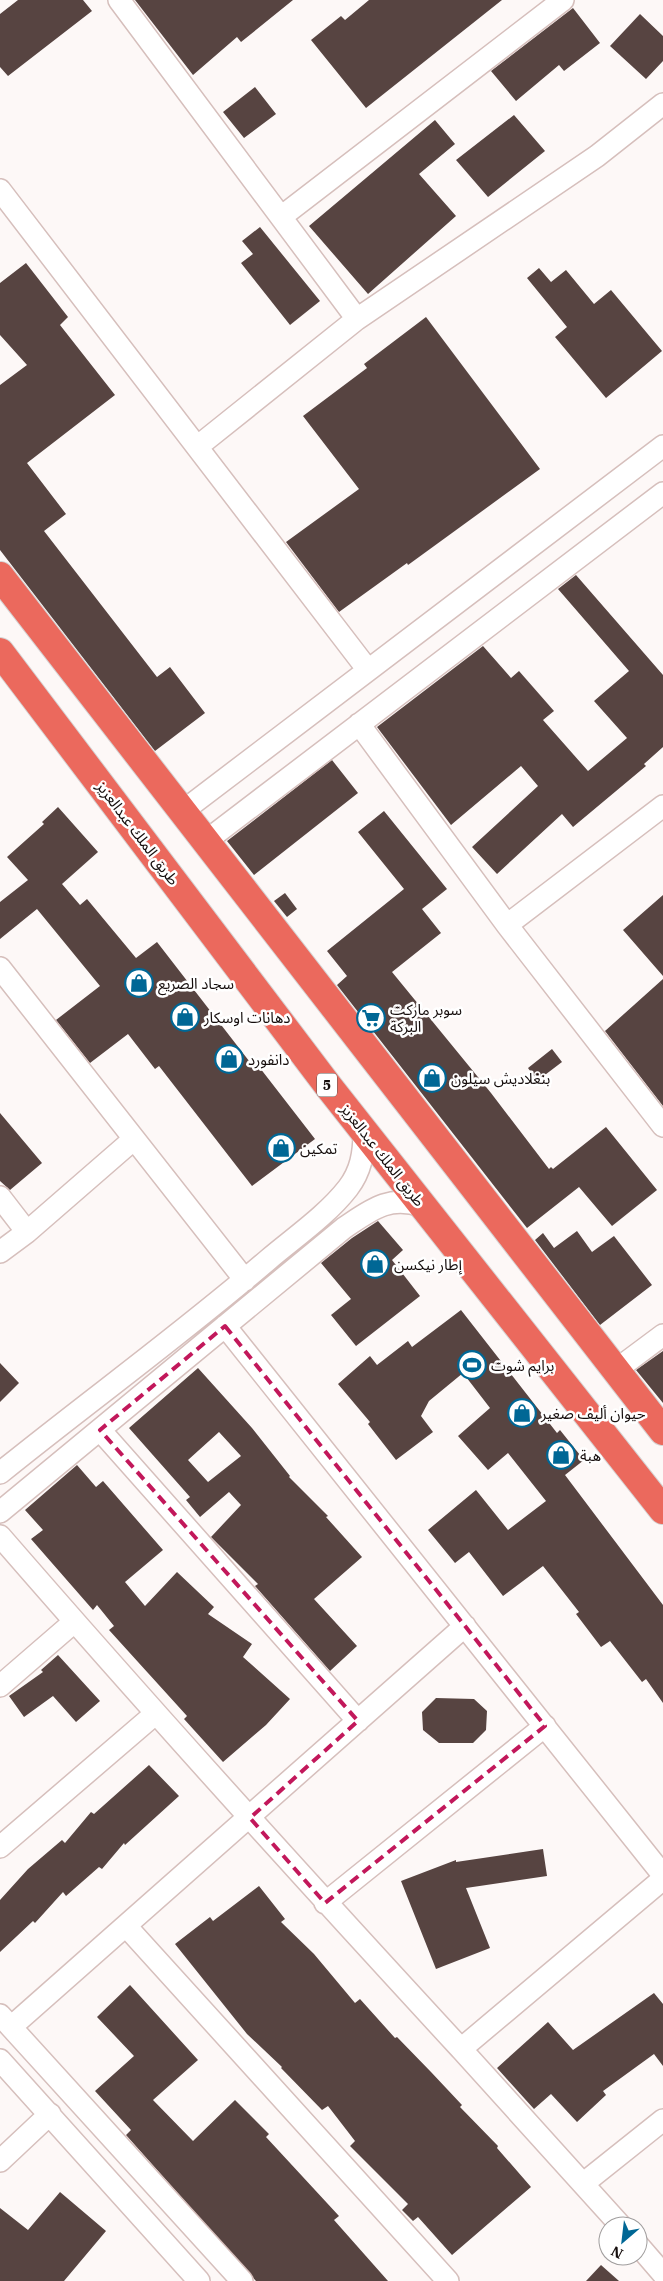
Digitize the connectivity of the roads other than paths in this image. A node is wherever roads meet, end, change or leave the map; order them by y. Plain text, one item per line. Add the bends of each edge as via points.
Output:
1 (120, 0) edge
2 (563, 0) edge
3 (663, 104) edge
4 (0, 190) edge
5 (281, 217) junction
6 (357, 318) junction
7 (663, 446) edge
8 (198, 447) junction
9 (663, 493) edge
10 (0, 576) edge
11 (0, 652) edge
12 (368, 670) junction
13 (359, 724) junction
14 (663, 806) edge
15 (183, 811) junction
16 (206, 841) junction
17 (507, 926) junction
18 (0, 968) edge
19 (663, 1126) edge
20 (364, 1132) junction
21 (134, 1139) junction
22 (341, 1196) junction
23 (0, 1198) edge
24 (422, 1206) junction
25 (358, 1219) junction
26 (26, 1232) junction
27 (0, 1252) edge
28 (245, 1280) junction
29 (225, 1326) junction
30 (663, 1335) edge
31 (616, 1370) junction
32 (100, 1430) junction
33 (663, 1431) edge
34 (0, 1473) edge
35 (663, 1510) edge
36 (0, 1512) edge
37 (0, 1536) edge
38 (74, 1622) junction
39 (465, 1626) junction
40 (0, 1686) edge
41 (155, 1714) junction
42 (358, 1721) junction
43 (544, 1726) junction
44 (250, 1818) junction
45 (0, 1846) edge
46 (663, 1875) edge
47 (663, 1879) edge
48 (325, 1903) junction
49 (126, 1926) junction
50 (6, 2021) edge
51 (461, 2049) junction
52 (0, 2060) edge
53 (50, 2114) junction
54 (663, 2120) edge
55 (0, 2161) edge
56 (584, 2183) junction
57 (612, 2216) edge
58 (648, 2257) edge
59 (663, 2274) edge
60 (199, 2281) edge
61 (242, 2281) edge
62 (448, 2281) edge

1 - 5 street
2 - 5 street
3 - 6 street via 597,156
4 - 8 street
5 - 6 street
6 - 8 street
7 - 12 street
8 - 12 street
9 - 13 street
10 - 15 highway
11 - 20 highway, طريق الملك عبدالعزيز / 5
12 - 15 street
13 - 16 street
13 - 17 street
14 - 17 street
15 - 16 highway
16 - 31 highway
17 - 19 street
18 - 21 street
20 - 22 street via 360,1169
20 - 24 highway, طريق الملك عبدالعزيز / 5
21 - 26 street
21 - 28 street
22 - 25 street
22 - 28 street
23 - 26 street
24 - 25 street via 387,1202
24 - 35 highway, طريق الملك عبدالعزيز / 5
25 - 29 street
26 - 27 street
28 - 34 street
29 - 32 street
29 - 39 street
30 - 31 street
31 - 33 highway
32 - 36 street
32 - 42 street
37 - 38 street
38 - 40 street
38 - 41 street
39 - 42 street
39 - 43 street
41 - 44 street
41 - 45 street
42 - 44 street
43 - 46 street
43 - 48 street
44 - 48 street
44 - 49 street
47 - 51 street
48 - 51 street
49 - 50 street
49 - 62 street
50 - 61 street
51 - 56 street
52 - 53 street
53 - 55 street
53 - 60 street
54 - 56 street
56 - 57 street
58 - 59 street

